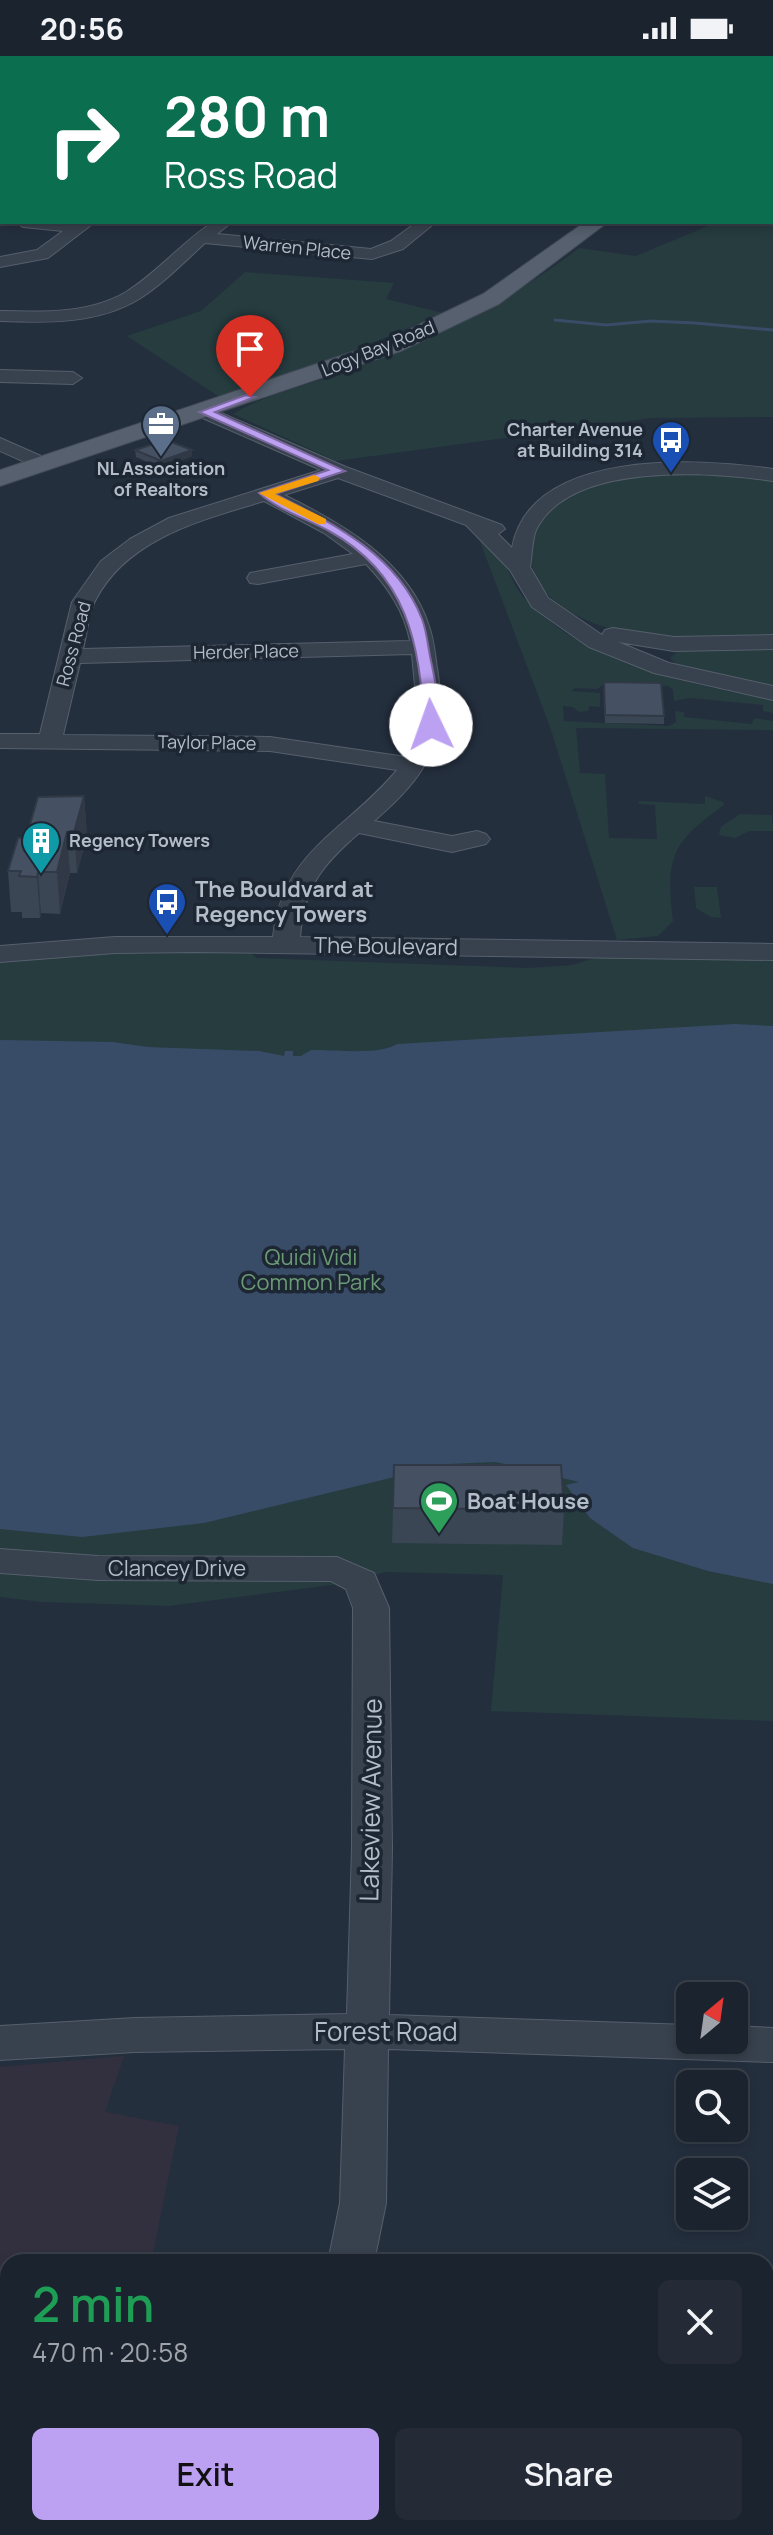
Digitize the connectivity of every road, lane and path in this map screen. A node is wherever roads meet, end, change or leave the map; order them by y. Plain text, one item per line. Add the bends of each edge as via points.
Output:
1 (63, 224) edge
2 (222, 224) edge
3 (425, 224) edge
4 (595, 224) edge
5 (83, 225) edge
6 (204, 238) junction
7 (0, 262) edge
8 (0, 316) edge
9 (0, 376) edge
10 (73, 378) dead end
11 (205, 412) junction
12 (0, 444) edge
13 (43, 464) junction
14 (339, 471) junction
15 (771, 473) edge
16 (0, 478) edge
17 (264, 493) junction
18 (532, 516) junction
19 (474, 522) junction
20 (371, 557) junction
21 (518, 558) junction
22 (258, 578) dead end
23 (565, 622) junction
24 (773, 642) edge
25 (674, 644) junction
26 (422, 647) junction
27 (70, 656) junction
28 (662, 668) junction
29 (773, 693) edge
30 (0, 741) edge
31 (50, 741) junction
32 (413, 765) junction
33 (352, 824) junction
34 (477, 839) dead end
35 (286, 945) junction
36 (773, 952) edge
37 (0, 954) edge
38 (0, 1561) edge
39 (353, 1576) joint
40 (367, 2031) junction
41 (0, 2043) edge
42 (773, 2045) edge
43 (353, 2254) edge

1 - 5 street
2 - 6 street
3 - 6 street, Warren Place via 397,245 372,254
4 - 11 main road, Logy Bay Road via 491,299 452,318 393,346
5 - 7 street via 42,254
6 - 8 street via 118,302 65,314
9 - 10 street
11 - 13 main road, Logy Bay Road
11 - 14 street
12 - 13 street
13 - 16 main road, Logy Bay Road
14 - 17 street, Ross Road
14 - 19 street
15 - 18 street via 699,468 631,472 564,491
17 - 20 street via 337,530
17 - 27 street, Ross Road via 176,522 120,555 83,602
18 - 19 street
18 - 21 street
19 - 21 street
20 - 22 street
20 - 26 street via 394,582 415,619
21 - 23 street via 540,602
23 - 25 street
23 - 28 street via 619,653
24 - 25 street
25 - 28 street via 657,656
26 - 27 street, Herder Place
26 - 32 street via 431,725
27 - 31 street, Ross Road
28 - 29 street
30 - 31 street, Taylor Place
31 - 32 street, Taylor Place via 270,744
32 - 33 street
33 - 34 street via 452,844
33 - 35 street via 320,853 299,883 288,911
35 - 36 street, The Boulevard
35 - 37 street, The Boulevard via 159,944
38 - 39 street, Clancey Drive via 171,1570 318,1567
39 - 40 street, Lakeview Avenue via 361,1582 371,1608
40 - 41 street, Forest Road
40 - 42 street, Forest Road
40 - 43 street, Lakeview Avenue via 363,2203

